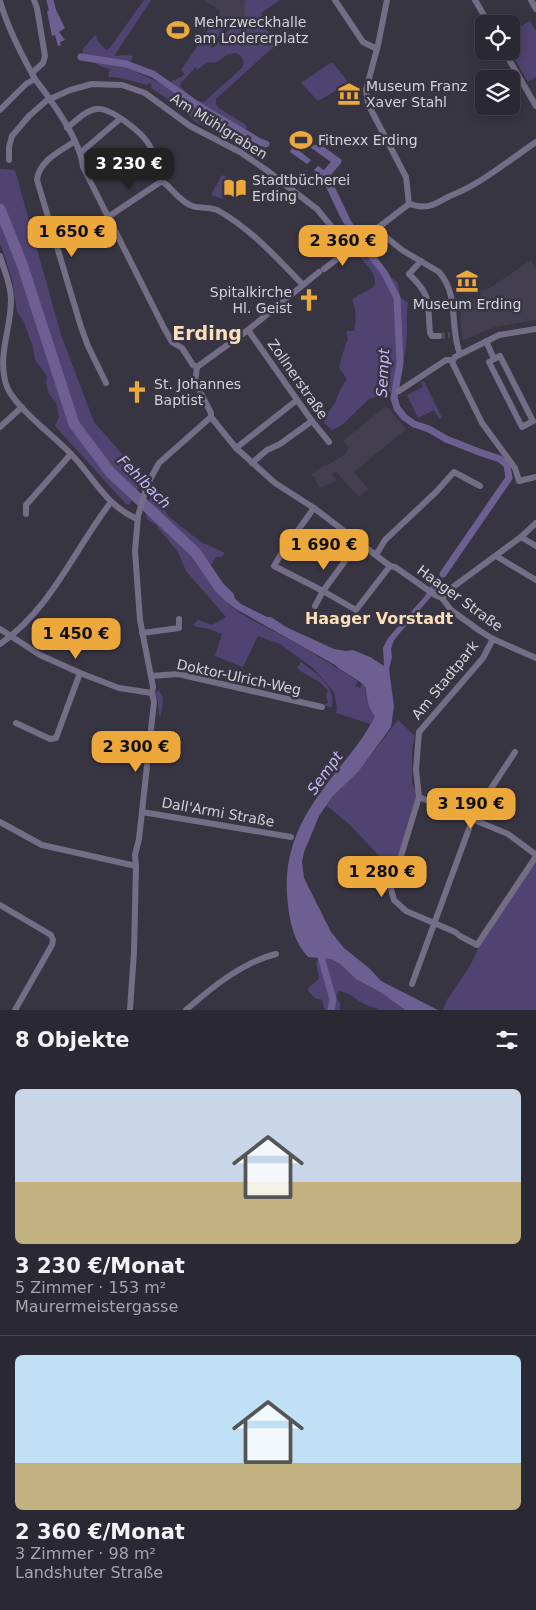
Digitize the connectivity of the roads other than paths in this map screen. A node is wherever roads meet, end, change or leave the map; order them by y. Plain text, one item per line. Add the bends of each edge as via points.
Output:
1 (34, 0) edge
2 (335, 0) edge
3 (387, 0) edge
4 (475, 0) edge
5 (531, 0) edge
6 (0, 1) edge
7 (536, 9) edge
8 (483, 15) edge
9 (377, 49) junction
10 (509, 60) edge
11 (34, 75) junction
12 (50, 99) junction
13 (536, 106) edge
14 (0, 110) edge
15 (120, 119) junction
16 (67, 128) junction
17 (74, 142) junction
18 (536, 142) edge
19 (80, 153) junction
20 (9, 160) dead end
21 (162, 181) junction
22 (409, 204) junction
23 (108, 217) junction
24 (376, 229) junction
25 (352, 246) junction
26 (0, 256) edge
27 (421, 261) junction
28 (303, 285) junction
29 (536, 329) edge
30 (247, 333) junction
31 (440, 336) dead end
32 (486, 341) junction
33 (460, 354) junction
34 (494, 359) junction
35 (452, 360) junction
36 (197, 367) junction
37 (106, 383) dead end
38 (399, 391) dead end
39 (297, 400) junction
40 (22, 407) junction
41 (211, 417) junction
42 (312, 421) junction
43 (0, 427) edge
44 (329, 442) dead end
45 (236, 448) junction
46 (71, 454) junction
47 (252, 463) junction
48 (536, 477) edge
49 (480, 486) dead end
50 (111, 502) junction
51 (314, 508) junction
52 (26, 514) dead end
53 (137, 518) junction
54 (536, 523) edge
55 (521, 537) junction
56 (359, 542) junction
57 (536, 546) edge
58 (376, 555) junction
59 (496, 556) junction
60 (390, 566) junction
61 (536, 580) edge
62 (323, 591) junction
63 (442, 598) junction
64 (316, 606) dead end
65 (179, 619) dead end
66 (0, 629) edge
67 (142, 633) junction
68 (10, 637) junction
69 (493, 639) junction
70 (0, 644) edge
71 (536, 658) edge
72 (80, 673) junction
73 (151, 676) junction
74 (152, 693) junction
75 (322, 707) dead end
76 (16, 723) dead end
77 (515, 752) dead end
78 (418, 796) junction
79 (142, 812) junction
80 (474, 820) junction
81 (0, 822) edge
82 (291, 837) dead end
83 (136, 866) junction
84 (0, 905) edge
85 (433, 923) junction
86 (276, 954) dead end
87 (412, 984) dead end
88 (15, 1010) edge
89 (130, 1010) edge
90 (186, 1010) edge

1 - 11 street via 45,56
2 - 9 street via 363,42
3 - 9 street
4 - 8 street
5 - 7 street
6 - 11 street via 6,21
9 - 22 street via 368,79 368,104 406,177
10 - 13 street
11 - 12 street
11 - 14 street
12 - 16 street
12 - 20 street, Am Mühlgraben via 31,113 12,136
12 - 25 street, Am Mühlgraben via 95,84 122,85 144,93 190,126 265,169 317,209
15 - 16 street via 99,108
15 - 19 street
15 - 21 street via 148,144 163,176
16 - 17 street
17 - 19 street
17 - 37 street via 48,160 36,180 86,340
18 - 22 street via 460,193 427,207
19 - 23 street via 83,167
21 - 23 street
21 - 28 street via 192,206 213,208 234,221 266,245
22 - 24 street
23 - 36 street via 172,342 182,348
24 - 25 street
24 - 27 street
25 - 28 street
26 - 40 street via 11,299 4,376 12,396
27 - 31 street via 409,274 421,286 429,302 430,333
27 - 33 street via 439,272 449,286 453,299 453,335
28 - 30 street
29 - 32 street via 509,332
30 - 36 street
30 - 39 street, Zollnerstraße
32 - 33 street
32 - 34 street
33 - 35 street
34 - 34 street via 489,362 522,427 533,421 500,356
35 - 38 street via 446,360
35 - 48 street via 452,366 482,423 514,468 518,481
36 - 41 street, Haager Straße via 195,382
39 - 42 street, Zollnerstraße
39 - 45 street
40 - 43 street
40 - 46 street
41 - 45 street, Haager Straße
41 - 53 street via 159,463
42 - 44 street, Zollnerstraße
42 - 47 street
45 - 47 street, Haager Straße
46 - 50 street
46 - 52 street via 26,505
47 - 51 street, Haager Straße via 275,483
49 - 58 street via 454,472 385,540
50 - 53 street
50 - 68 street via 56,586
51 - 56 street, Haager Straße
51 - 62 street via 274,566
53 - 67 street via 135,550
54 - 55 street
55 - 57 street
55 - 59 street
56 - 58 street, Haager Straße
56 - 62 street
58 - 60 street, Haager Straße
59 - 61 street
59 - 63 street
60 - 62 street via 356,610
60 - 63 street, Haager Straße
62 - 64 street
63 - 69 street, Haager Straße via 456,614
65 - 67 street via 179,628
66 - 68 street
67 - 73 street
68 - 70 street
68 - 72 street
69 - 71 street, Haager Straße
69 - 78 street, Am Stadtpark via 483,658 419,732
72 - 74 street via 119,688
72 - 76 street via 56,738 50,739
73 - 74 street
73 - 75 street, Doktor-Ulrich-Weg via 178,674
74 - 79 street via 153,719
77 - 80 street
78 - 80 street
78 - 85 street via 391,889 398,905
79 - 82 street, Dall'Armi Straße
79 - 83 street via 140,856
80 - 85 street
80 - 85 street via 508,834 535,854 535,858 477,945
81 - 83 street via 42,845
83 - 89 street
84 - 88 street via 51,935 53,940
85 - 87 street
86 - 90 street via 254,961

